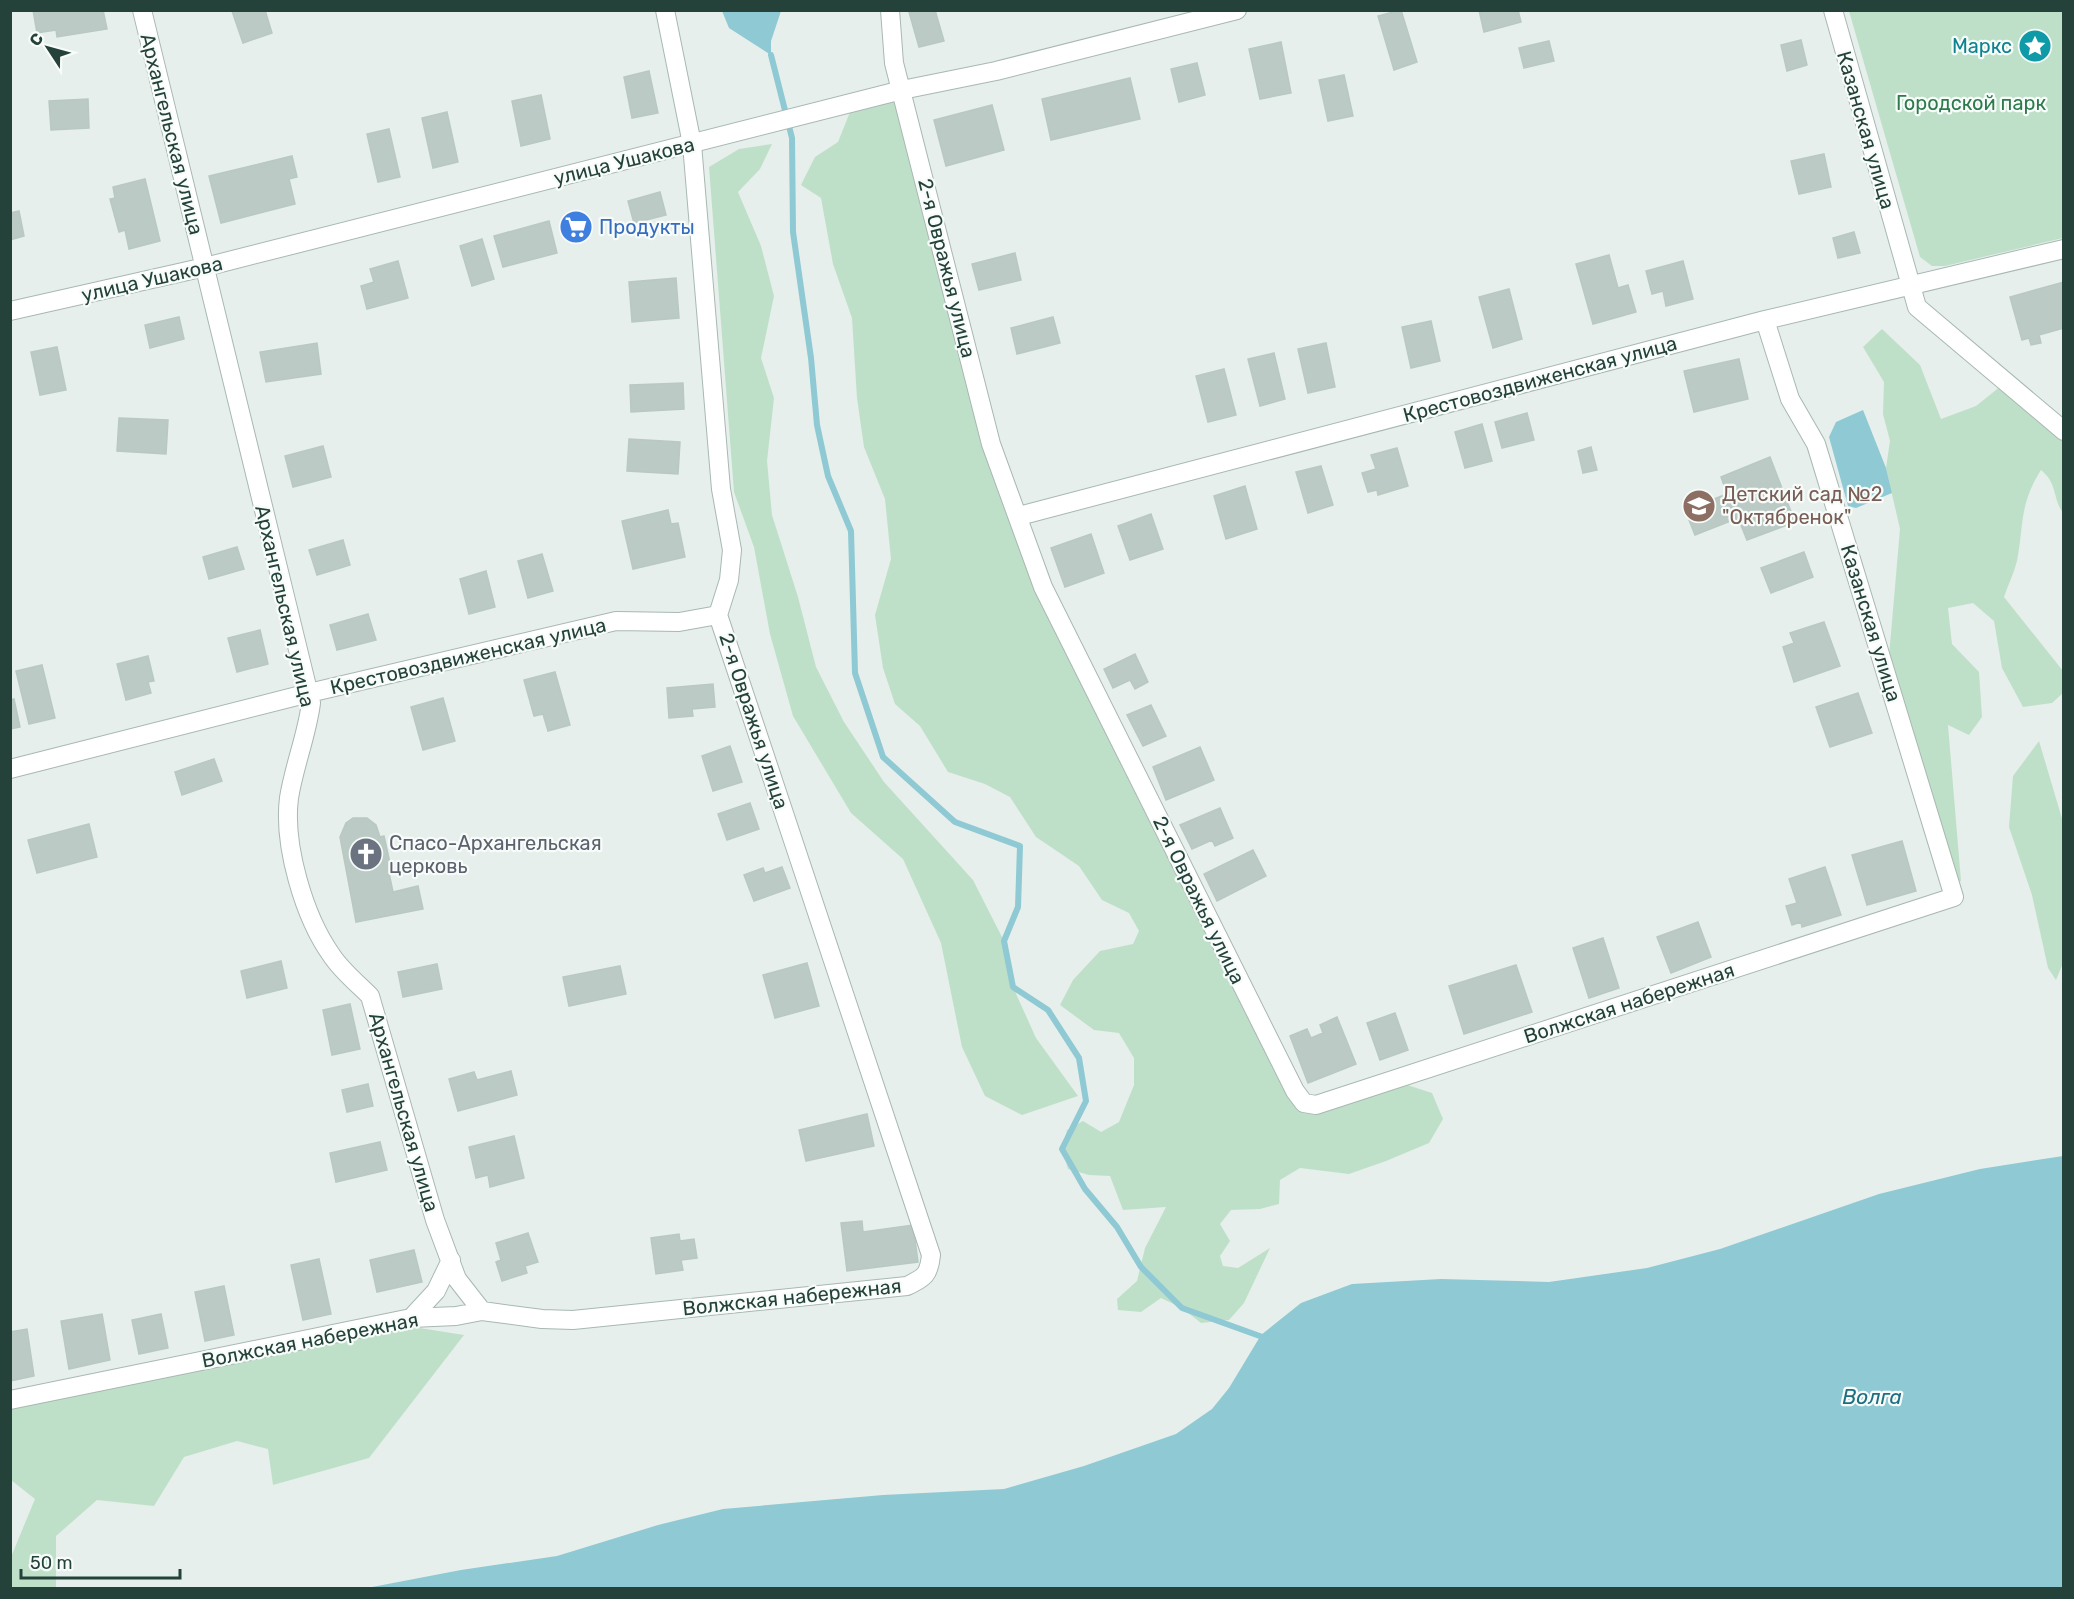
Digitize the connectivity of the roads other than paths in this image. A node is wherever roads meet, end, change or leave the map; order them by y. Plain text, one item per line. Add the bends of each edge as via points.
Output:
1 (142, 10) edge
2 (665, 10) edge
3 (890, 10) edge
4 (1237, 10) edge
5 (1833, 10) edge
6 (902, 90) junction
7 (692, 144) junction
8 (2064, 249) edge
9 (205, 267) junction
10 (1910, 285) junction
11 (10, 311) edge
12 (1765, 320) junction
13 (2064, 431) edge
14 (1019, 516) junction
15 (718, 615) junction
16 (309, 693) junction
17 (10, 769) edge
18 (1954, 897) joint
19 (1304, 1103) joint
20 (451, 1260) junction
21 (930, 1270) joint
22 (482, 1311) junction
23 (411, 1318) junction
24 (10, 1400) edge

1 - 9 street, Архангельская улица
2 - 7 street, 2-я Овражья улица
3 - 6 street, 2-я Овражья улица via 894,63
4 - 6 street, улица Ушакова via 996,71
5 - 10 street, Казанская улица
6 - 7 street, улица Ушакова
6 - 14 street, 2-я Овражья улица via 991,444
7 - 9 street, улица Ушакова
7 - 15 street, 2-я Овражья улица via 721,489 732,550 729,580
8 - 10 street, Крестовоздвиженская улица
9 - 11 street, улица Ушакова
9 - 16 street, Архангельская улица
10 - 12 street, Крестовоздвиженская улица
10 - 13 street, Казанская улица via 1917,307
12 - 14 street, Крестовоздвиженская улица
12 - 18 street, Казанская улица via 1790,399 1816,444
14 - 19 street, 2-я Овражья улица via 1043,587 1294,1091
15 - 16 street, Крестовоздвиженская улица via 680,622 616,621
15 - 21 street, 2-я Овражья улица via 932,1255
16 - 17 street, Крестовоздвиженская улица
16 - 20 street, Архангельская улица via 309,718 287,818 294,863 314,923 327,948 370,996 435,1220
18 - 19 street, Волжская набережная via 1316,1105
20 - 22 street, Архангельская улица via 467,1295
20 - 23 street via 436,1291
21 - 22 street, Волжская набережная via 907,1286 573,1320
22 - 23 street, Волжская набережная
23 - 24 street, Волжская набережная

